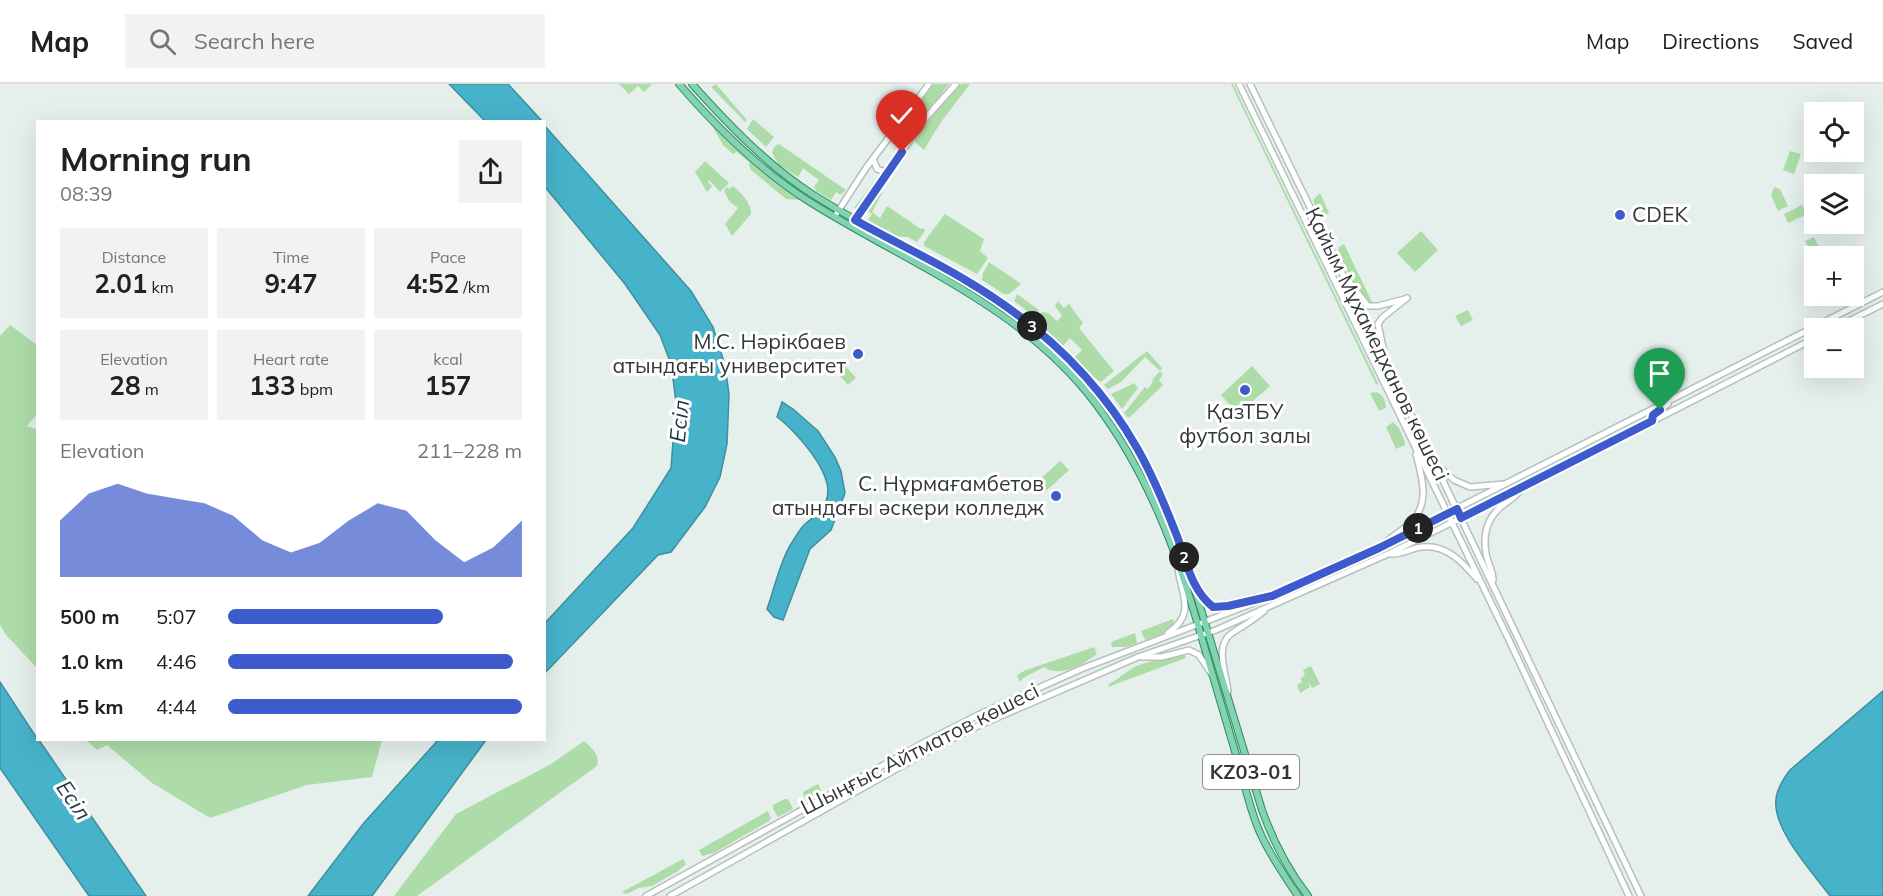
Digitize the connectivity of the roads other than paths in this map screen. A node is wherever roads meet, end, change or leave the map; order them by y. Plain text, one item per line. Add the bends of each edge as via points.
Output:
1 (680, 84) edge
2 (692, 84) edge
3 (929, 84) edge
4 (956, 84) edge
5 (1239, 84) edge
6 (1250, 84) edge
7 (873, 159) junction
8 (890, 170) junction
9 (837, 213) junction
10 (854, 223) junction
11 (1343, 275) junction
12 (1883, 292) edge
13 (1883, 304) edge
14 (1855, 318) edge
15 (1804, 344) edge
16 (1747, 361) junction
17 (1386, 364) junction
18 (1751, 370) junction
19 (1674, 399) junction
20 (1629, 421) junction
21 (1652, 421) junction
22 (1414, 444) junction
23 (1603, 446) junction
24 (1436, 464) junction
25 (1506, 484) junction
26 (1524, 487) junction
27 (1457, 509) junction
28 (1448, 514) junction
29 (1461, 518) junction
30 (1452, 523) junction
31 (1379, 548) junction
32 (1388, 554) junction
33 (1176, 558) junction
34 (1190, 577) junction
35 (1482, 585) junction
36 (1494, 585) junction
37 (1272, 596) junction
38 (1268, 607) junction
39 (1202, 623) junction
40 (1205, 634) junction
41 (1155, 640) junction
42 (1138, 657) junction
43 (1211, 673) junction
44 (1228, 696) junction
45 (1564, 732) junction
46 (1554, 737) junction
47 (646, 896) edge
48 (670, 896) edge
49 (1298, 896) edge
50 (1308, 896) edge
51 (1629, 896) edge
52 (1641, 896) edge

1 - 9 main road, KZ03-01 via 702,111 752,158 808,201
2 - 9 main road, KZ03-01 via 780,171
3 - 7 main road
4 - 8 main road via 922,122
5 - 22 main road, Қайым Мұхамедханов көшесі
6 - 11 main road, Қайым Мұхамедханов көшесі
7 - 8 main road via 877,169
7 - 9 main road
8 - 10 main road
9 - 10 main road, KZ03-01
10 - 33 main road, KZ03-01 via 1014,322 1054,357 1095,403 1124,445 1159,512
10 - 34 main road, KZ03-01 via 967,280 1009,308 1078,368 1137,448 1182,547
11 - 17 main road, Қайым Мұхамедханов көшесі
11 - 17 main road via 1368,306 1407,298 1378,324
12 - 16 main road, Шыңғыс Айтматов көшесі
13 - 14 main road
15 - 18 main road, Шыңғыс Айтматов көшесі
16 - 18 main road
16 - 19 main road, Шыңғыс Айтматов көшесі
17 - 24 main road, Қайым Мұхамедханов көшесі
18 - 21 main road, Шыңғыс Айтматов көшесі
19 - 20 main road, Шыңғыс Айтматов көшесі
19 - 21 main road via 1653,415
20 - 23 main road via 1628,429
20 - 25 main road, Шыңғыс Айтматов көшесі
21 - 23 main road, Шыңғыс Айтматов көшесі
22 - 28 main road, Қайым Мұхамедханов көшесі
22 - 31 main road via 1424,501 1417,516
23 - 26 main road, Шыңғыс Айтматов көшесі
24 - 25 main road via 1465,486
24 - 27 main road, Қайым Мұхамедханов көшесі
25 - 27 main road, Шыңғыс Айтматов көшесі
26 - 29 main road, Шыңғыс Айтматов көшесі
26 - 36 main road via 1489,521 1484,537
27 - 28 main road, Шыңғыс Айтматов көшесі
27 - 29 main road, Қайым Мұхамедханов көшесі
28 - 30 main road, Қайым Мұхамедханов көшесі
28 - 31 main road, Шыңғыс Айтматов көшесі
29 - 30 main road, Шыңғыс Айтматов көшесі
29 - 36 main road, Қайым Мұхамедханов көшесі
30 - 32 main road, Шыңғыс Айтматов көшесі
30 - 35 main road, Қайым Мұхамедханов көшесі
31 - 37 main road, Шыңғыс Айтматов көшесі
32 - 35 main road via 1399,555 1422,547 1441,548 1456,557
32 - 38 main road, Шыңғыс Айтматов көшесі
33 - 39 main road, KZ03-01
33 - 41 main road via 1186,608 1184,618
34 - 37 main road via 1213,607
34 - 39 main road, KZ03-01
35 - 46 main road, Қайым Мұхамедханов көшесі
36 - 45 main road, Қайым Мұхамедханов көшесі
37 - 39 main road, Шыңғыс Айтматов көшесі
38 - 40 main road, Шыңғыс Айтматов көшесі
38 - 44 main road via 1224,641
39 - 40 main road, KZ03-01
39 - 41 main road, Шыңғыс Айтматов көшесі
40 - 42 main road, Шыңғыс Айтматов көшесі
40 - 43 main road, KZ03-01
40 - 44 main road, KZ03-01
41 - 47 main road, Шыңғыс Айтматов көшесі via 976,716
42 - 43 main road via 1162,657 1189,650 1199,655
42 - 48 main road, Шыңғыс Айтматов көшесі via 932,749
43 - 49 main road, KZ03-01 via 1261,834
44 - 50 main road, KZ03-01 via 1271,834
45 - 46 main road
45 - 52 main road, Қайым Мұхамедханов көшесі
46 - 51 main road, Қайым Мұхамедханов көшесі

